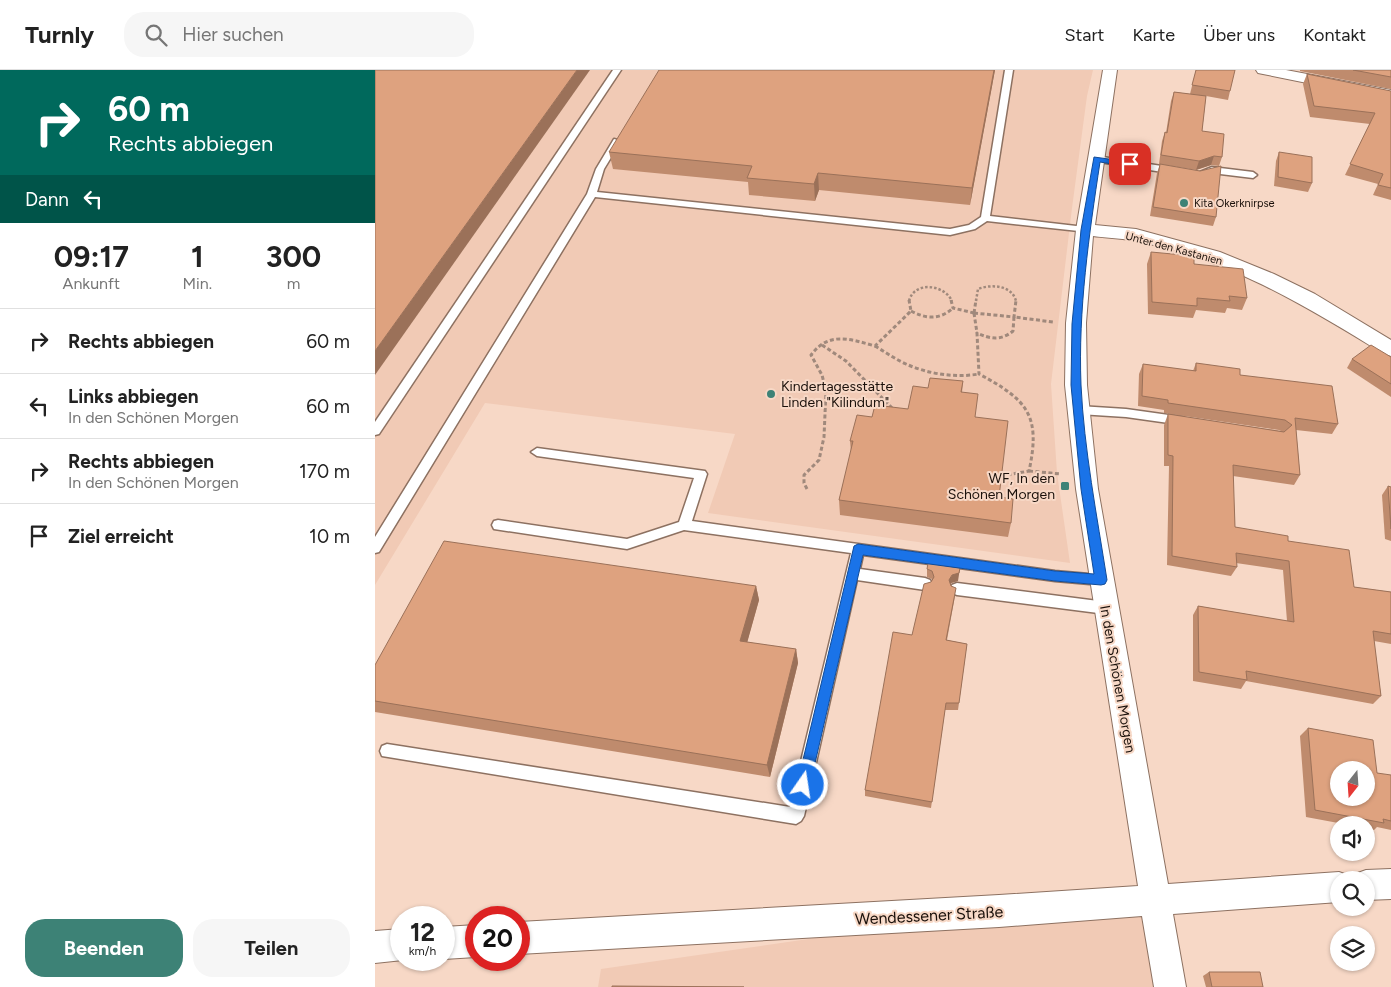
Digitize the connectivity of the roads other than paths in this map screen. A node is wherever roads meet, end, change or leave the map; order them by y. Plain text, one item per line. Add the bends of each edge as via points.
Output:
1 (617, 70) edge
2 (1009, 70) edge
3 (1110, 70) edge
4 (1263, 70) edge
5 (1391, 94) edge
6 (620, 136) edge
7 (1096, 159) junction
8 (1253, 175) dead end
9 (591, 194) junction
10 (985, 218) junction
11 (1085, 230) junction
12 (1391, 349) edge
13 (1079, 410) junction
14 (1193, 423) edge
15 (375, 431) edge
16 (537, 452) dead end
17 (498, 525) dead end
18 (684, 525) junction
19 (375, 548) edge
20 (858, 549) junction
21 (853, 574) junction
22 (1101, 580) junction
23 (925, 584) edge
24 (957, 589) edge
25 (1106, 608) junction
26 (387, 752) dead end
27 (1391, 884) edge
28 (1375, 885) edge
29 (1330, 888) edge
30 (1156, 900) junction
31 (530, 937) edge
32 (390, 945) edge
33 (375, 946) edge
34 (1170, 987) edge

1 - 15 lane
2 - 10 lane
3 - 7 street, In den Schönen Morgen
4 - 5 street
6 - 9 lane via 600,170
7 - 8 lane via 1192,174 1212,170
7 - 11 street, In den Schönen Morgen
9 - 10 lane via 950,232 972,227
9 - 19 lane
10 - 11 lane
11 - 12 street, Unter den Kastanien via 1136,235 1213,256 1308,299
11 - 13 street, In den Schönen Morgen via 1076,324
13 - 14 lane
13 - 22 street, In den Schönen Morgen
16 - 18 lane via 701,474
17 - 18 lane via 627,544
18 - 20 lane
20 - 21 lane
20 - 22 lane
21 - 23 lane
21 - 26 lane via 796,816
22 - 25 street, In den Schönen Morgen
24 - 25 lane
25 - 30 street, In den Schönen Morgen
27 - 28 street
29 - 30 street, Wendessener Straße
30 - 31 street, Wendessener Straße
30 - 34 street, In den Schönen Morgen
32 - 33 street

